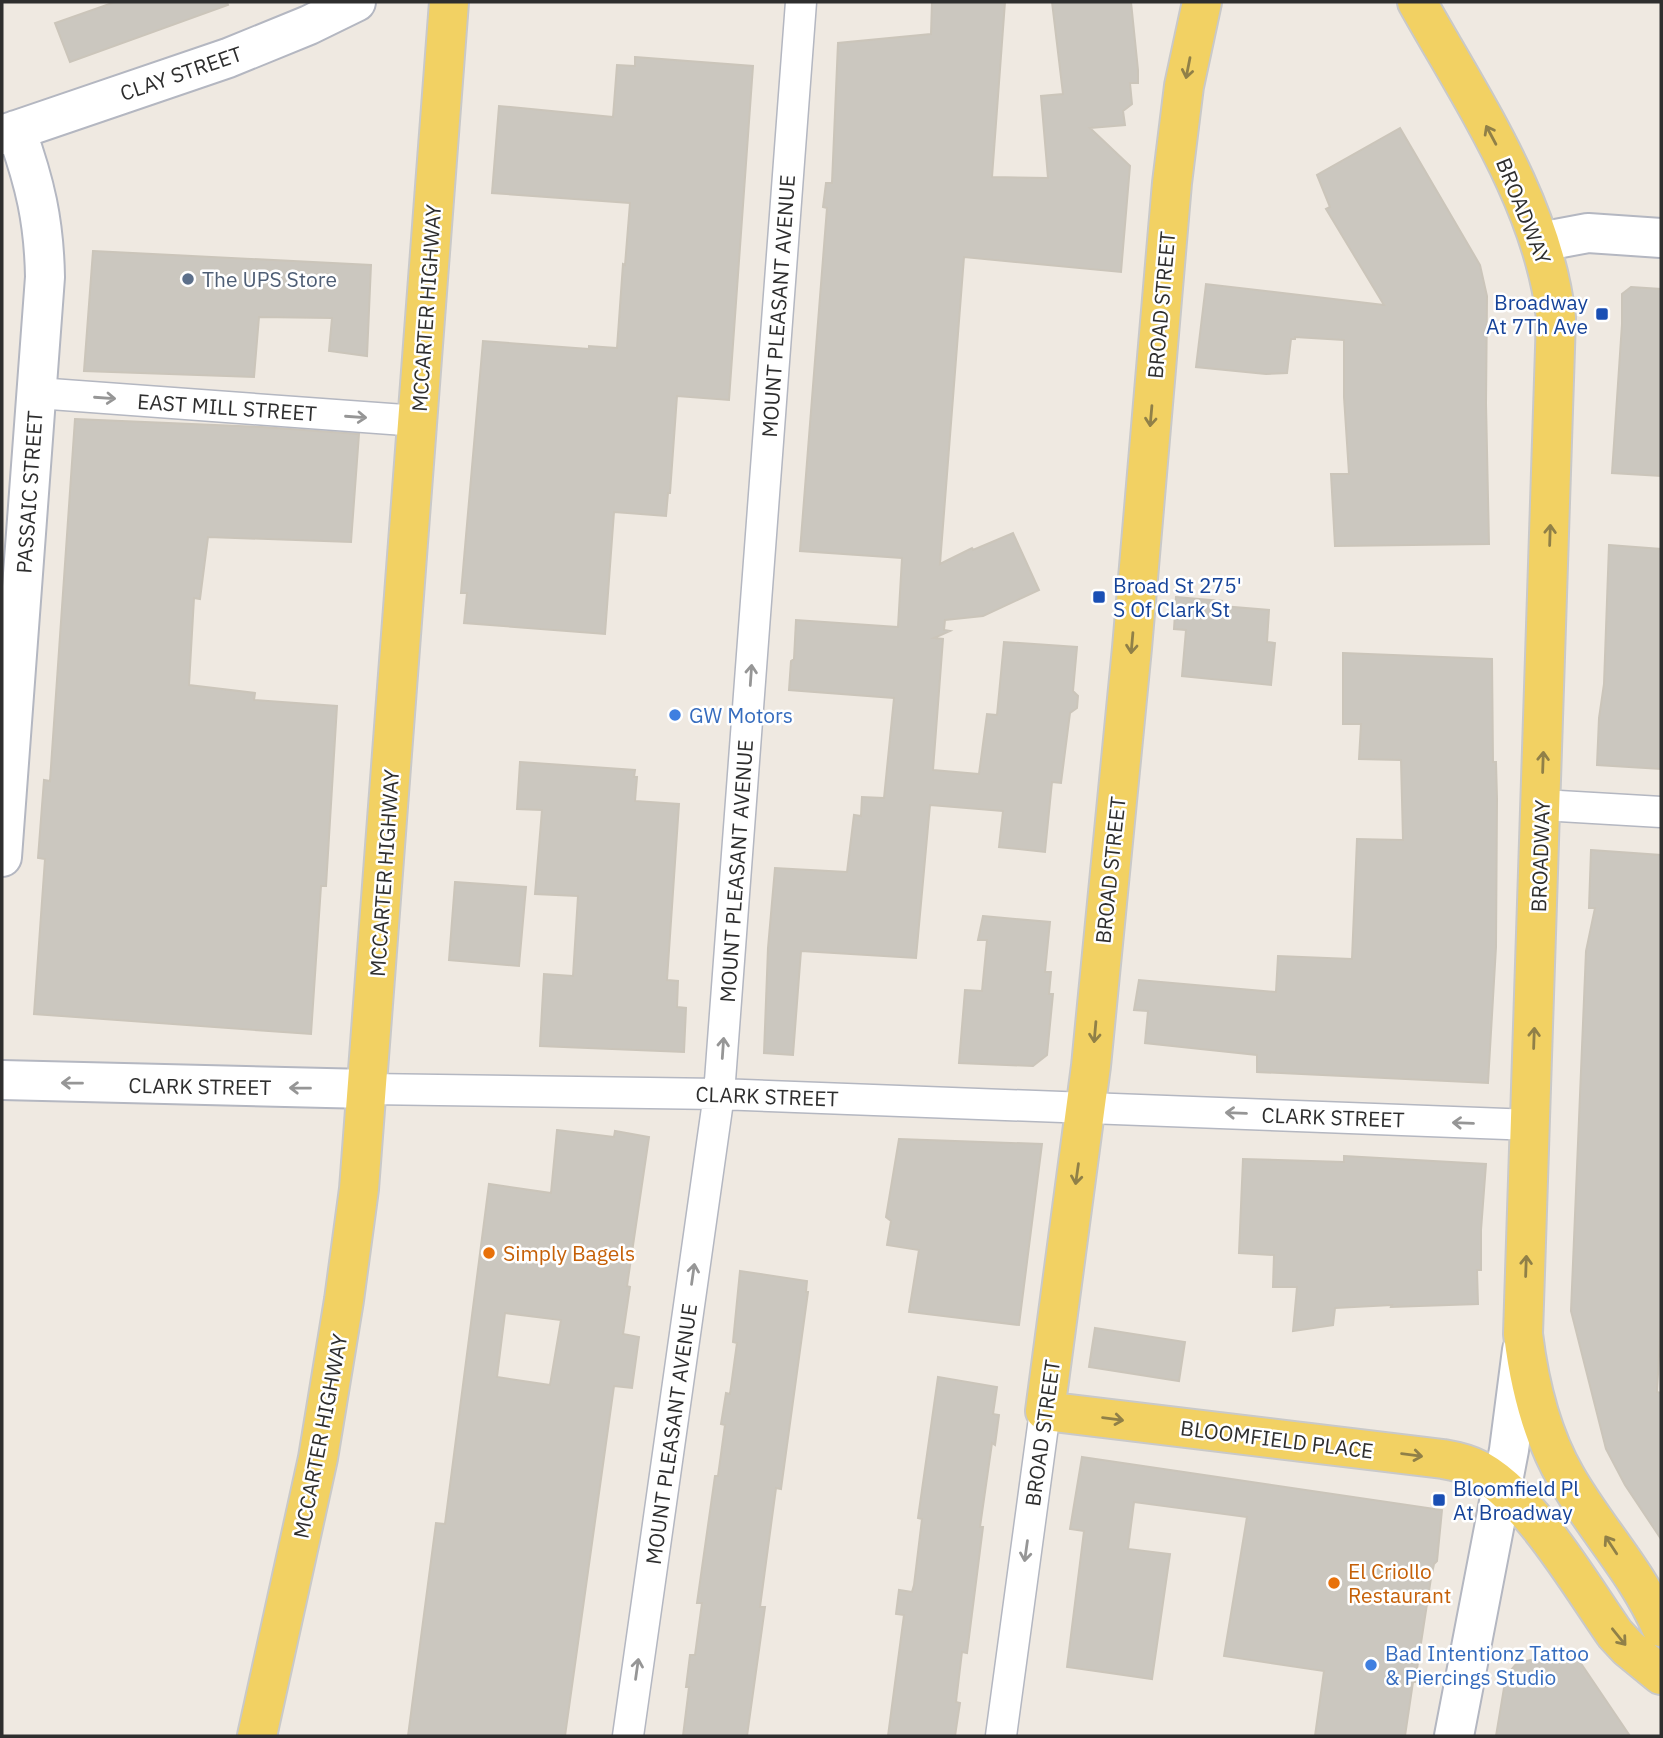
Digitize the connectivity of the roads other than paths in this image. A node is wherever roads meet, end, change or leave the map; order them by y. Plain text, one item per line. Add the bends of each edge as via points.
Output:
1 (356, 2) edge
2 (449, 2) edge
3 (801, 2) edge
4 (1202, 2) edge
5 (1417, 2) edge
6 (9, 132) edge
7 (1661, 238) edge
8 (1540, 242) junction
9 (37, 393) junction
10 (418, 421) junction
11 (1542, 805) junction
12 (1661, 812) edge
13 (2, 857) edge
14 (2, 1080) edge
15 (368, 1089) junction
16 (719, 1094) junction
17 (1086, 1107) junction
18 (1531, 1125) junction
19 (1523, 1334) junction
20 (1045, 1411) junction
21 (1502, 1486) junction
22 (1661, 1627) edge
23 (1661, 1675) edge
24 (257, 1736) edge
25 (628, 1736) edge
26 (1001, 1736) edge
27 (1454, 1736) edge

1 - 6 main road, CLAY STREET via 228,58
2 - 10 main road, MCCARTER HIGHWAY
16 -> 3 street, MOUNT PLEASANT AVENUE
4 -> 17 main road, BROAD STREET via 1184,86 1172,183
8 -> 5 main road, BROADWAY via 1492,136
6 - 9 main road, PASSAIC STREET via 36,187 43,231 45,277
7 - 8 main road via 1588,233
11 -> 8 main road, BROADWAY via 1556,318
9 -> 10 street, EAST MILL STREET
9 - 13 main road, PASSAIC STREET
10 - 15 main road, MCCARTER HIGHWAY
11 - 12 street
18 -> 11 main road, BROADWAY
15 -> 14 main road, CLARK STREET
15 - 16 street, CLARK STREET
15 - 24 main road, MCCARTER HIGHWAY via 353,1243 334,1365 307,1513
16 - 17 street, CLARK STREET
25 -> 16 street, MOUNT PLEASANT AVENUE
18 -> 17 street, CLARK STREET
17 -> 20 main road, BROAD STREET
19 -> 18 main road, BROADWAY
19 - 21 main road, BROADWAY
22 -> 19 main road via 1555,1455 1530,1381
20 -> 21 main road, BLOOMFIELD PLACE via 1443,1459 1477,1469
20 -> 26 street, BROAD STREET
21 -> 23 main road, BLOOMFIELD PLACE via 1539,1527 1615,1633
21 - 27 main road, BROADWAY

